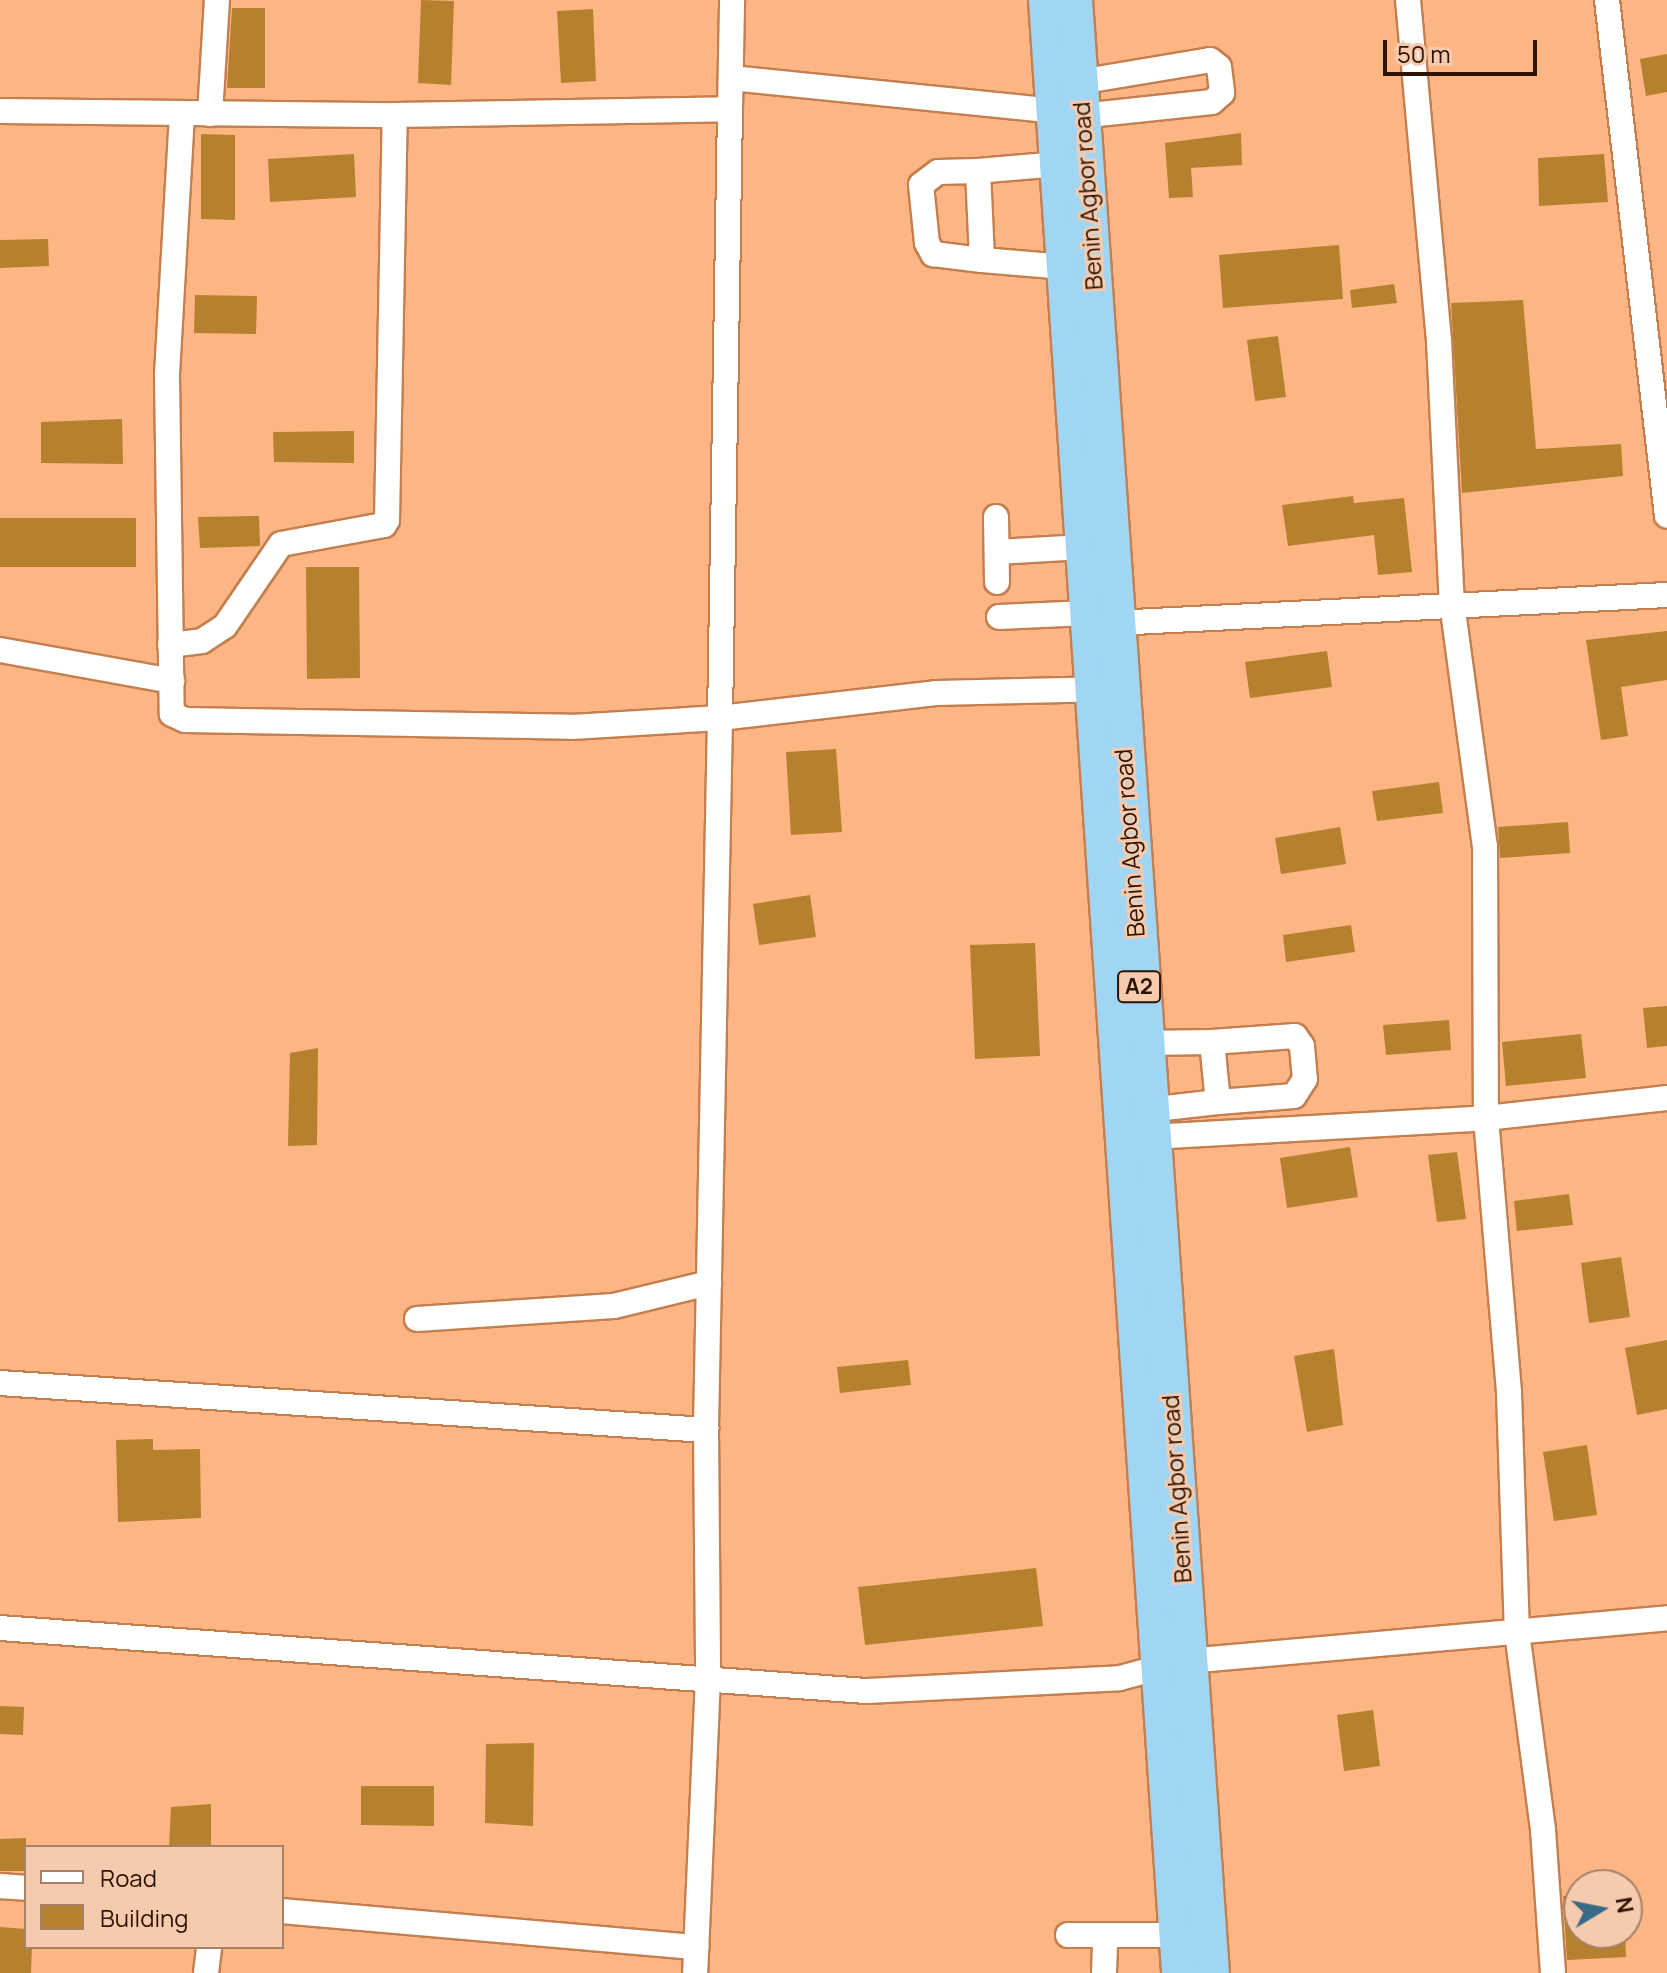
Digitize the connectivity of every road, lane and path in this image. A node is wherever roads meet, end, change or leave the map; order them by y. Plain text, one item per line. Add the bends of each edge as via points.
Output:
1 (217, 0) edge
2 (732, 0) edge
3 (1047, 0) edge
4 (1074, 0) edge
5 (1408, 0) edge
6 (1607, 0) edge
7 (731, 78) junction
8 (1072, 103) junction
9 (730, 109) junction
10 (0, 111) edge
11 (182, 114) junction
12 (210, 114) junction
13 (395, 115) junction
14 (1059, 164) junction
15 (978, 171) junction
16 (982, 260) junction
17 (1065, 267) junction
18 (1667, 516) edge
19 (996, 517) dead end
20 (1083, 547) junction
21 (997, 552) junction
22 (997, 582) dead end
23 (1667, 595) edge
24 (1452, 603) junction
25 (999, 617) dead end
26 (1100, 618) junction
27 (170, 645) junction
28 (0, 650) edge
29 (172, 681) junction
30 (1105, 689) junction
31 (720, 718) junction
32 (1212, 1042) junction
33 (1143, 1043) junction
34 (1667, 1098) edge
35 (1218, 1102) junction
36 (1486, 1118) junction
37 (1149, 1123) junction
38 (709, 1283) junction
39 (417, 1319) dead end
40 (0, 1383) edge
41 (706, 1430) junction
42 (1667, 1618) edge
43 (0, 1628) edge
44 (1517, 1632) junction
45 (1173, 1665) junction
46 (708, 1678) junction
47 (0, 1886) edge
48 (24, 1888) edge
49 (284, 1911) edge
50 (1068, 1935) dead end
51 (1105, 1935) junction
52 (1177, 1935) junction
53 (696, 1947) junction
54 (209, 1949) edge
55 (206, 1973) edge
56 (695, 1973) edge
57 (1104, 1973) edge
58 (1180, 1973) edge
59 (1211, 1973) edge
60 (1553, 1973) edge

1 - 12 street
2 - 7 street
3 - 8 highway, Benin Agbor road / A2
4 - 8 highway, Benin Agbor road / A2
5 - 24 street via 1439,341
6 - 18 street
7 - 8 street
7 - 9 street
8 - 8 street via 1212,102 1222,93 1219,67 1210,60
8 - 14 highway, Benin Agbor road / A2
8 - 26 highway, Benin Agbor road / A2
9 - 13 street
9 - 31 street
10 - 11 street
11 - 12 street
11 - 27 street via 167,375
12 - 13 street
13 - 27 street via 387,520 384,525 281,544 225,626 202,641
14 - 15 street
14 - 17 highway, Benin Agbor road / A2
15 - 16 street
15 - 16 street via 938,172 921,185 927,243 933,254
16 - 17 street
17 - 20 highway, Benin Agbor road / A2
19 - 21 street
20 - 21 street
20 - 26 highway, Benin Agbor road / A2
21 - 22 street
23 - 24 street
24 - 26 street
24 - 36 street via 1485,846
25 - 26 street
26 - 30 highway, Benin Agbor road / A2
27 - 29 street
28 - 29 street
29 - 31 street via 172,714 185,720 572,727
30 - 31 street via 936,693
30 - 33 highway, Benin Agbor road / A2
30 - 45 highway, Benin Agbor road / A2
31 - 38 street
32 - 33 street
32 - 35 street
32 - 35 street via 1295,1036 1302,1046 1305,1079 1294,1096
33 - 37 highway, Benin Agbor road / A2
34 - 36 street
35 - 37 street
36 - 37 street
36 - 44 street via 1509,1393
37 - 45 highway, Benin Agbor road / A2
38 - 39 street via 614,1306
38 - 41 street
40 - 41 street
41 - 46 street
42 - 44 street
43 - 46 street
44 - 45 street
44 - 60 street via 1543,1830
45 - 46 street via 1120,1678 867,1691
45 - 52 highway, Benin Agbor road / A2
45 - 59 highway, Benin Agbor road / A2
46 - 53 street
47 - 48 street
49 - 53 street
50 - 51 street
51 - 52 street
51 - 57 street
52 - 58 highway, Benin Agbor road / A2
53 - 56 street
54 - 55 street

